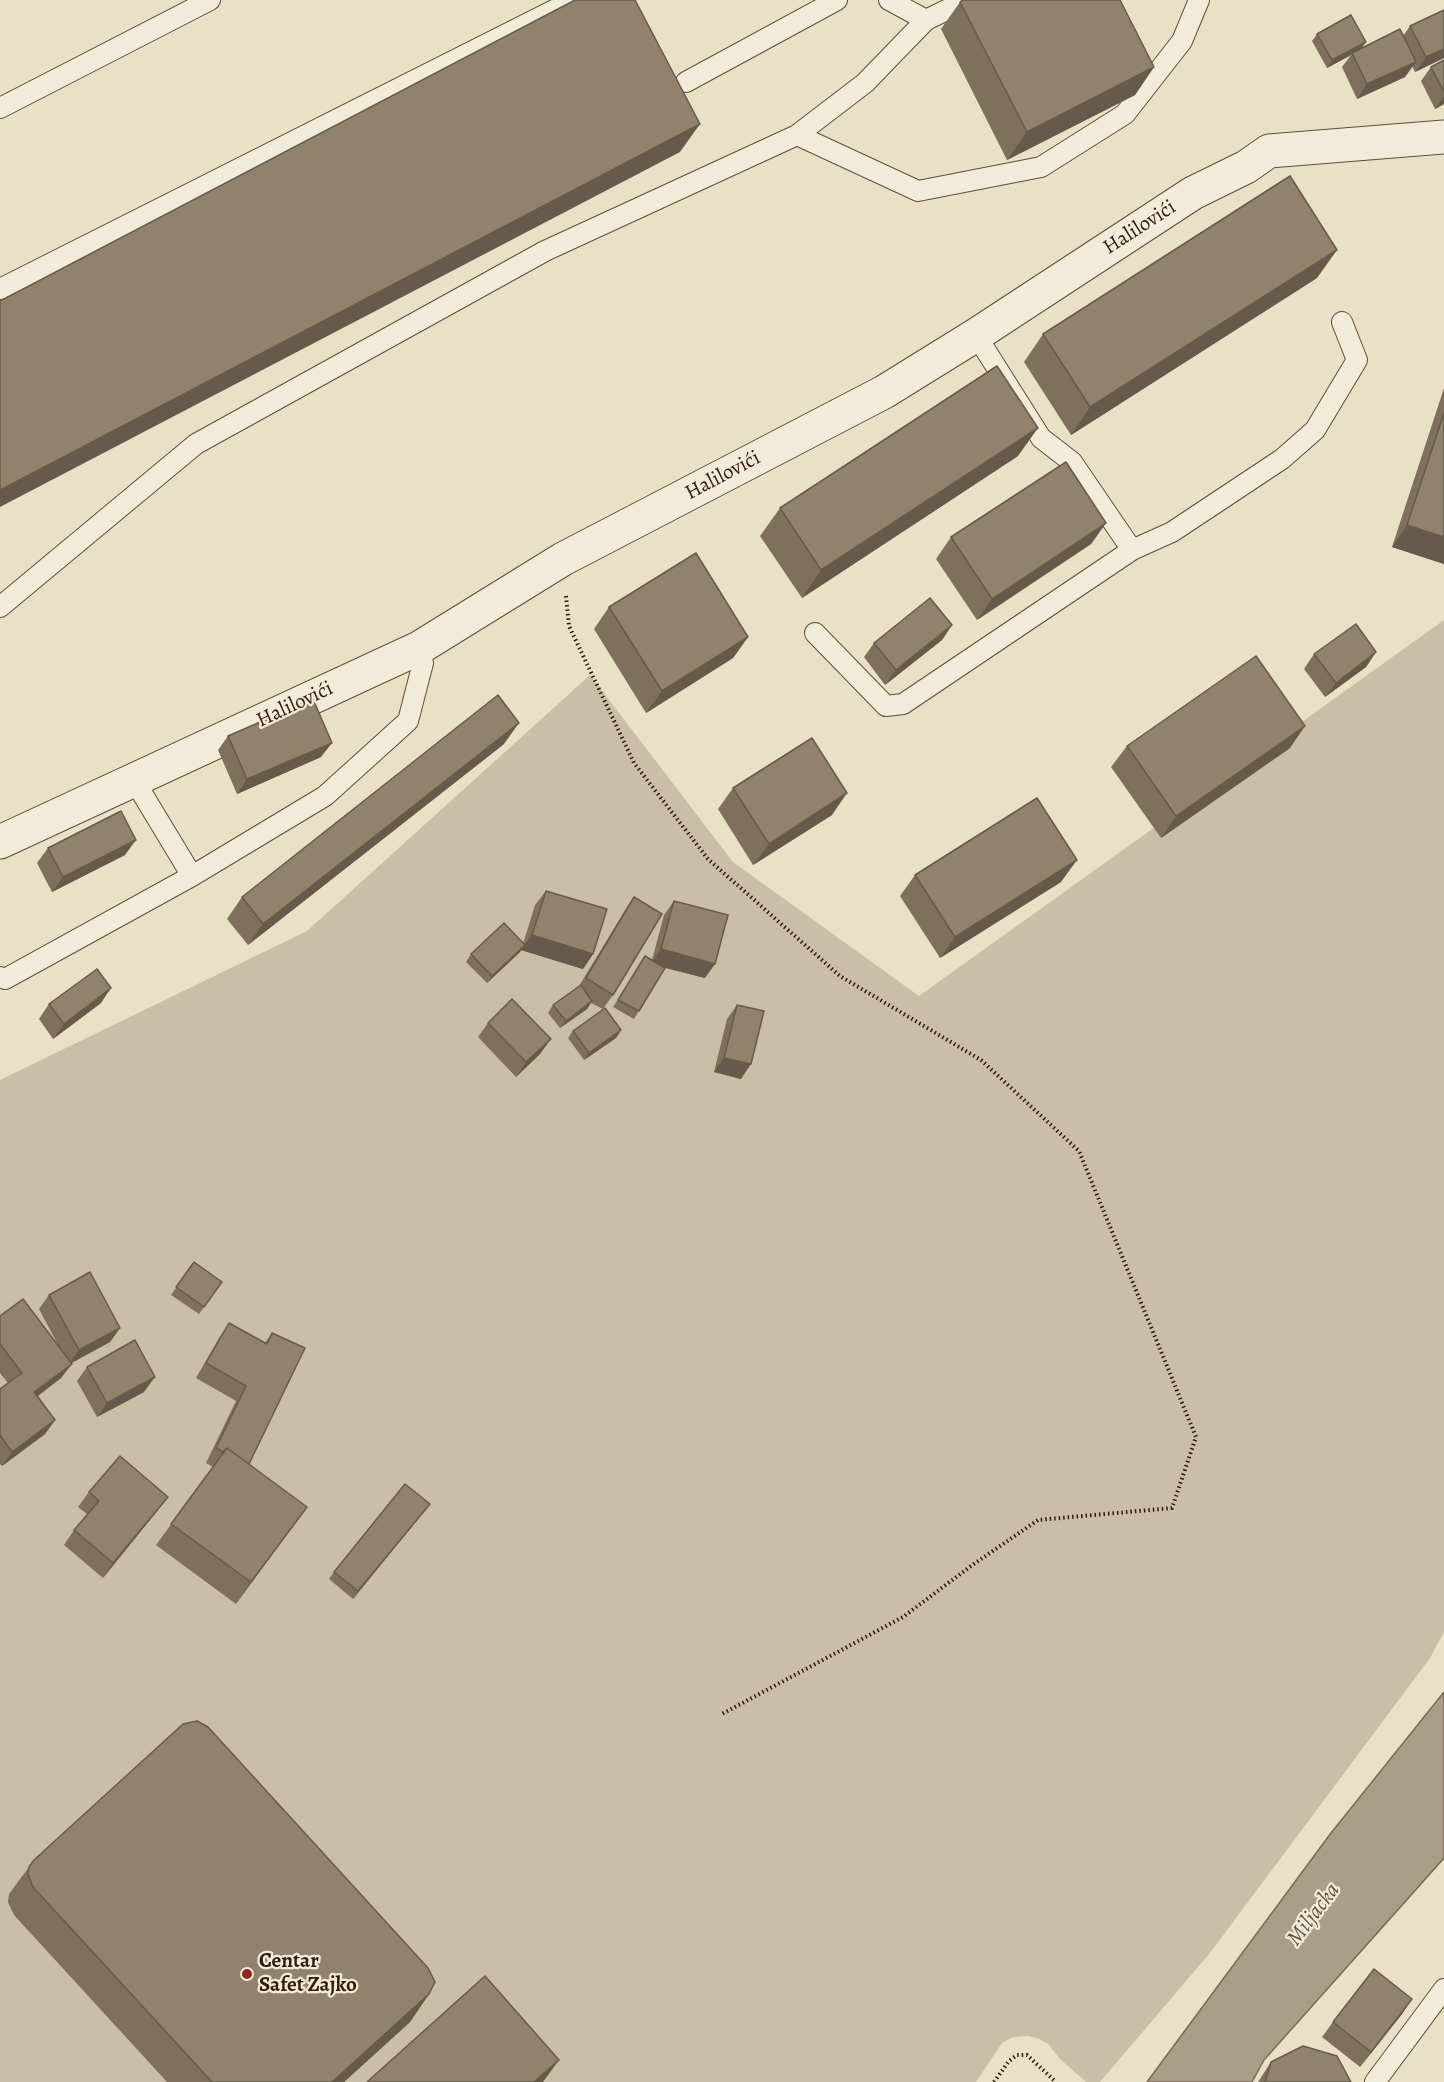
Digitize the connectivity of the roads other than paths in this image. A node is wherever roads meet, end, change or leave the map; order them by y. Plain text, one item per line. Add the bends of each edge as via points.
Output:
1 (210, 0) edge
2 (574, 0) edge
3 (837, 0) edge
4 (889, 0) edge
5 (967, 0) edge
6 (1199, 0) edge
7 (926, 20) junction
8 (686, 82) dead end
9 (0, 108) edge
10 (797, 135) junction
11 (1444, 137) edge
12 (0, 289) edge
13 (1342, 322) dead end
14 (976, 335) junction
15 (1132, 550) junction
16 (0, 607) edge
17 (815, 633) dead end
18 (419, 648) junction
19 (134, 780) junction
20 (0, 842) edge
21 (192, 876) junction
22 (0, 977) edge
23 (1444, 1989) edge
24 (1375, 2082) edge

1 - 9 lane
2 - 12 lane
3 - 8 lane
4 - 7 lane
5 - 7 lane
6 - 10 lane via 1182,41 1125,114 1041,167 918,191
7 - 10 lane via 865,83
10 - 16 lane via 545,251 196,444
11 - 14 street, Halilovići via 1269,152 1193,193
13 - 15 lane via 1357,360 1315,430 1282,459 1172,532
14 - 15 lane via 1041,438 1072,462
14 - 18 street, Halilovići via 885,392 563,560
15 - 17 lane via 903,704 886,706
18 - 19 street, Halilovići
18 - 21 lane via 423,663 408,721 325,796
19 - 20 street, Halilovići
19 - 21 lane
21 - 22 lane via 5,979
23 - 24 lane

